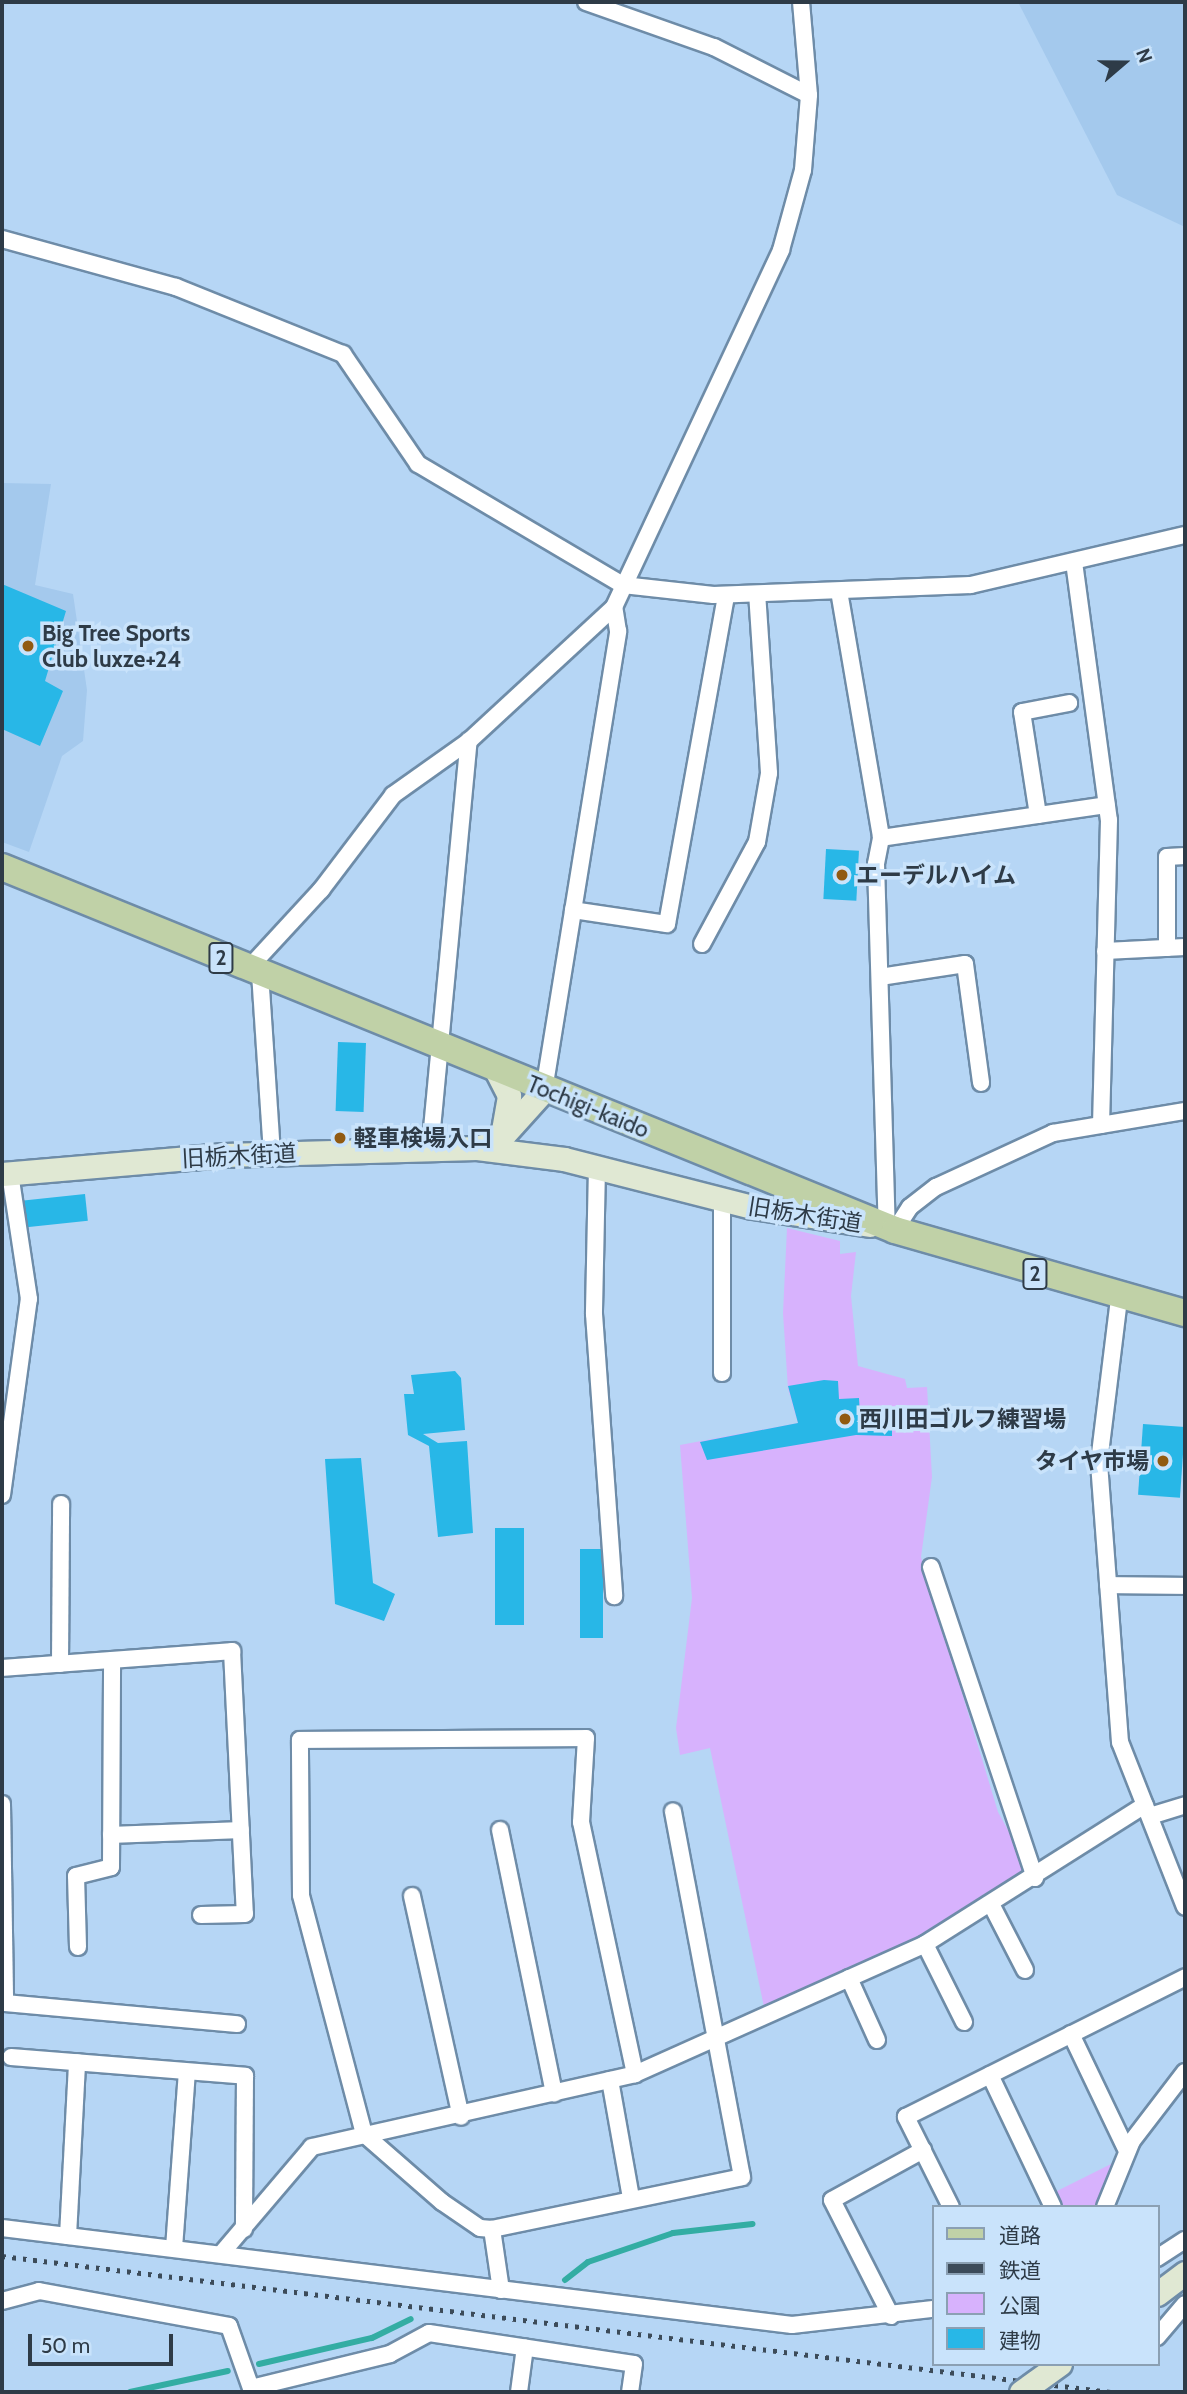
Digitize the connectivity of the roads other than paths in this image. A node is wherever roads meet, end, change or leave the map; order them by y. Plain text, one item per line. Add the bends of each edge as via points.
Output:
1 (586, 2) edge
2 (801, 2) edge
3 (809, 95) junction
4 (2, 239) edge
5 (1185, 535) edge
6 (1074, 562) junction
7 (623, 585) junction
8 (839, 591) junction
9 (757, 594) junction
10 (726, 595) junction
11 (614, 607) junction
12 (1069, 703) dead end
13 (469, 741) junction
14 (1107, 805) junction
15 (1038, 815) junction
16 (881, 838) junction
17 (1185, 856) edge
18 (2, 867) edge
19 (573, 910) junction
20 (702, 944) dead end
21 (1185, 947) edge
22 (1167, 948) junction
23 (1105, 951) junction
24 (254, 971) junction
25 (880, 977) junction
26 (441, 1046) junction
27 (496, 1070) junction
28 (981, 1083) dead end
29 (544, 1090) junction
30 (1185, 1111) edge
31 (1101, 1125) junction
32 (499, 1140) junction
33 (477, 1148) junction
34 (430, 1150) junction
35 (272, 1154) junction
36 (597, 1167) junction
37 (6, 1174) edge
38 (722, 1200) junction
39 (891, 1229) junction
40 (1119, 1299) junction
41 (1185, 1313) edge
42 (722, 1373) dead end
43 (2, 1494) edge
44 (61, 1504) dead end
45 (931, 1567) dead end
46 (1108, 1585) junction
47 (1185, 1586) edge
48 (614, 1596) dead end
49 (112, 1660) junction
50 (61, 1664) junction
51 (2, 1668) edge
52 (2, 1804) edge
53 (1185, 1805) edge
54 (673, 1811) dead end
55 (1147, 1811) junction
56 (241, 1830) junction
57 (500, 1830) dead end
58 (111, 1835) junction
59 (1035, 1878) junction
60 (412, 1896) dead end
61 (992, 1906) junction
62 (1185, 1907) edge
63 (201, 1915) dead end
64 (926, 1944) junction
65 (78, 1947) dead end
66 (1025, 1970) dead end
67 (1185, 1977) edge
68 (849, 1978) junction
69 (3, 1990) edge
70 (964, 2022) dead end
71 (237, 2024) dead end
72 (1071, 2034) junction
73 (715, 2036) junction
74 (877, 2040) dead end
75 (11, 2057) dead end
76 (77, 2062) junction
77 (187, 2072) junction
78 (1185, 2072) edge
79 (635, 2074) junction
80 (990, 2075) junction
81 (610, 2080) junction
82 (554, 2094) junction
83 (461, 2117) junction
84 (364, 2134) junction
85 (923, 2150) junction
86 (1126, 2151) junction
87 (631, 2199) junction
88 (950, 2205) edge
89 (1052, 2205) edge
90 (1106, 2205) edge
91 (2, 2228) edge
92 (244, 2229) junction
93 (492, 2229) junction
94 (68, 2236) junction
95 (1185, 2240) edge
96 (174, 2248) junction
97 (221, 2253) junction
98 (1159, 2257) edge
99 (1185, 2273) edge
100 (500, 2290) junction
101 (1159, 2292) edge
102 (2, 2301) edge
103 (1185, 2304) edge
104 (932, 2309) edge
105 (891, 2316) junction
106 (1159, 2335) edge
107 (525, 2347) junction
108 (1057, 2366) edge
109 (519, 2392) edge
110 (630, 2392) edge
111 (1021, 2392) edge

1 - 3 street via 714,47
2 - 3 street
3 - 7 street via 803,170 781,250
4 - 7 street via 176,287 342,354 418,464
5 - 6 street
6 - 8 street via 971,585
6 - 14 street
7 - 10 street
7 - 11 street
8 - 9 street
8 - 16 street
9 - 10 street
9 - 20 street via 769,773 757,842
10 - 19 street via 667,924
11 - 13 street
11 - 19 street via 618,631
12 - 15 street via 1021,712
13 - 24 street via 393,795
13 - 26 street
14 - 15 street
14 - 23 street
15 - 16 street
16 - 25 street
17 - 22 street via 1167,857
18 - 24 main road, Tochigi-kaido / 2
19 - 29 street
21 - 22 street
22 - 23 street
23 - 31 street
24 - 26 main road, Tochigi-kaido / 2
24 - 35 street
25 - 28 street via 965,964
25 - 39 street
26 - 27 main road, Tochigi-kaido / 2
26 - 34 street
27 - 29 main road, Tochigi-kaido / 2
27 - 32 main road via 509,1096
29 - 32 main road, 旧栃木街道
29 - 39 main road, Tochigi-kaido / 2
30 - 31 street
31 - 39 street via 1053,1133 936,1187
32 - 33 main road, 旧栃木街道
33 - 34 main road, 旧栃木街道
33 - 36 main road, 旧栃木街道
33 - 38 main road via 569,1150 713,1188
34 - 35 main road, 旧栃木街道
35 - 37 main road, 旧栃木街道
36 - 38 main road, 旧栃木街道
36 - 48 street via 594,1314
37 - 43 street via 29,1299
38 - 39 main road, 旧栃木街道
38 - 42 street
39 - 40 main road, Tochigi-kaido / 2
40 - 41 main road, Tochigi-kaido / 2
40 - 46 street via 1099,1463
44 - 50 street
45 - 59 street
46 - 47 street
46 - 55 street via 1120,1742
49 - 50 street
49 - 56 street via 232,1651
49 - 58 street
50 - 51 street
52 - 69 street
53 - 55 street
54 - 73 street
55 - 59 street
55 - 62 street
56 - 58 street
56 - 63 street via 245,1914
57 - 82 street
58 - 65 street via 111,1867 76,1876
59 - 61 street
60 - 83 street
61 - 64 street
61 - 66 street
64 - 68 street
64 - 70 street
67 - 72 street
68 - 73 street
68 - 74 street
69 - 71 street via 5,2003
72 - 80 street
72 - 86 street
73 - 79 street
73 - 87 street via 742,2177
75 - 76 street
76 - 77 street
76 - 94 street
77 - 92 street via 245,2077
77 - 96 street
78 - 86 street
79 - 81 street
79 - 84 street via 581,1822 586,1738 300,1740 301,1895
80 - 85 street via 906,2117
80 - 89 street
81 - 82 street
81 - 87 street
82 - 83 street
83 - 84 street
84 - 92 street via 312,2147
84 - 93 street via 442,2202 480,2228
85 - 88 street
85 - 105 street via 832,2200
86 - 90 street
87 - 93 street
91 - 94 street
92 - 97 street
93 - 100 street
94 - 96 street
95 - 98 street
96 - 97 street
97 - 100 street
99 - 101 main road
100 - 105 street via 792,2325
102 - 107 street via 39,2291 229,2326 251,2388 390,2354 429,2333
103 - 106 street
104 - 105 street
107 - 109 street
107 - 110 street via 634,2364
108 - 111 main road, bridge

